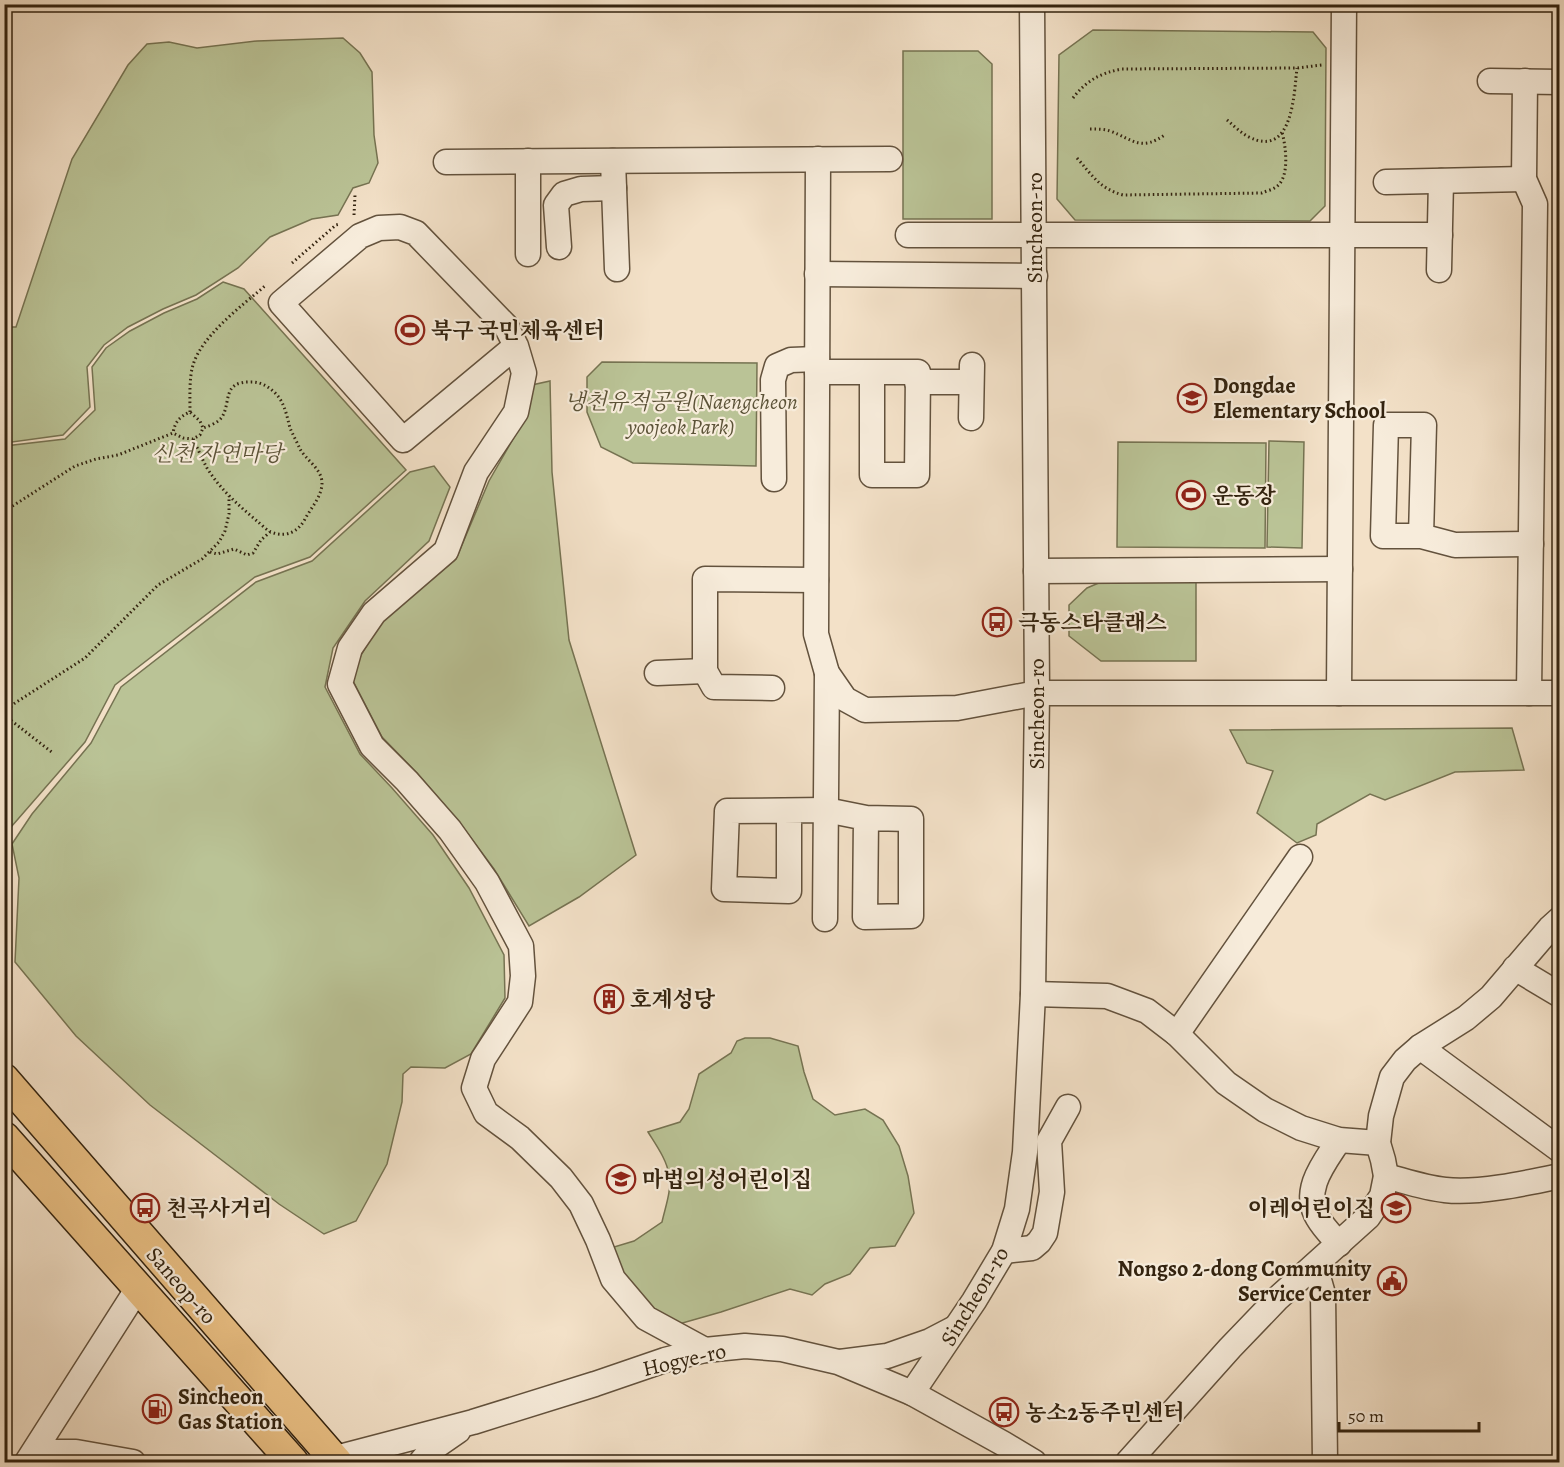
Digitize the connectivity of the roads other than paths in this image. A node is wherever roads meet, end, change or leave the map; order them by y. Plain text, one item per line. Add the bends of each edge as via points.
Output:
1 (1032, 4) edge
2 (1344, 4) edge
3 (1490, 81) dead end
4 (1525, 81) junction
5 (1560, 82) edge
6 (818, 159) junction
7 (890, 159) dead end
8 (528, 161) junction
9 (613, 161) junction
10 (446, 162) dead end
11 (1524, 179) junction
12 (1441, 181) junction
13 (1386, 182) dead end
14 (614, 188) junction
15 (1035, 234) junction
16 (908, 235) dead end
17 (1342, 235) junction
18 (1440, 235) junction
19 (559, 247) dead end
20 (528, 254) dead end
21 (617, 269) dead end
22 (1439, 270) dead end
23 (817, 274) junction
24 (1035, 276) junction
25 (516, 346) junction
26 (817, 366) junction
27 (872, 373) junction
28 (918, 382) junction
29 (971, 418) dead end
30 (774, 479) dead end
31 (1421, 536) dead end
32 (1531, 544) junction
33 (1340, 569) junction
34 (1036, 571) junction
35 (816, 580) junction
36 (705, 671) junction
37 (657, 673) dead end
38 (827, 673) junction
39 (772, 688) dead end
40 (1037, 693) junction
41 (1339, 693) junction
42 (1529, 693) junction
43 (1560, 693) edge
44 (826, 810) junction
45 (789, 811) dead end
46 (866, 818) dead end
47 (1300, 856) dead end
48 (825, 919) dead end
49 (1560, 919) edge
50 (1515, 968) junction
51 (1034, 994) junction
52 (1560, 995) edge
53 (1178, 1034) junction
54 (1420, 1047) junction
55 (4, 1080) edge
56 (1068, 1107) dead end
57 (4, 1137) edge
58 (1339, 1140) junction
59 (1378, 1143) junction
60 (1560, 1150) edge
61 (1386, 1176) junction
62 (1560, 1176) edge
63 (1338, 1244) junction
64 (1004, 1251) junction
65 (1315, 1266) junction
66 (138, 1288) junction
67 (957, 1327) junction
68 (705, 1350) junction
69 (838, 1362) junction
70 (912, 1393) junction
71 (473, 1422) junction
72 (28, 1462) edge
73 (133, 1462) edge
74 (293, 1462) edge
75 (330, 1462) edge
76 (421, 1462) edge
77 (1034, 1462) edge
78 (1128, 1462) edge
79 (1325, 1462) edge

1 - 15 street, Sincheon-ro
2 - 17 street
3 - 4 street
4 - 5 street
4 - 11 street
6 - 7 street
6 - 9 street
6 - 23 street
8 - 9 street
8 - 10 street
8 - 20 street
9 - 14 street
11 - 12 street
11 - 32 street via 1535,204
12 - 13 street
12 - 18 street
14 - 19 street via 564,194 556,205
14 - 21 street
15 - 16 street
15 - 17 street
15 - 24 street, Sincheon-ro
17 - 18 street
17 - 33 street
18 - 22 street
23 - 24 street
23 - 26 street
24 - 34 street, Sincheon-ro
25 - 25 street via 506,326 416,233 400,228 379,228 360,236 281,303 403,440
25 - 68 street via 524,373 516,412 476,472 446,551 374,612 350,648 340,684 372,746 450,830 487,882 521,946 520,1002 483,1059 474,1088 486,1113 520,1138 561,1178 581,1204 613,1279 646,1318
26 - 27 street
26 - 30 street via 791,360 777,366 773,380
26 - 35 street
27 - 28 street via 918,372
27 - 28 street via 872,475 917,475
28 - 29 street via 971,374
31 - 32 street via 1455,545
32 - 42 street
33 - 34 street
33 - 41 street
34 - 40 street, Sincheon-ro
35 - 36 street via 705,579
35 - 38 street via 816,634
36 - 37 street
36 - 39 street via 714,687
38 - 40 street via 845,699 865,710 957,708
38 - 44 street
40 - 41 street
40 - 51 street, Sincheon-ro
41 - 42 street
42 - 43 street
44 - 45 street
44 - 46 street
44 - 48 street
47 - 53 street
49 - 50 street
50 - 52 street
50 - 54 street via 1491,997 1466,1018
51 - 53 street via 1107,996 1147,1011
51 - 64 street, Sincheon-ro via 1025,1152 1017,1209
53 - 58 street via 1226,1083 1265,1110 1301,1128
54 - 59 street via 1392,1077
54 - 60 street
55 - 75 main road, Saneop-ro
56 - 64 street via 1049,1141 1052,1192 1045,1233 1032,1248
57 - 66 main road, Saneop-ro
58 - 59 street
58 - 63 street via 1316,1175 1312,1200 1317,1217
59 - 61 street
61 - 62 street via 1446,1190 1475,1190
61 - 63 street via 1382,1196 1368,1217
63 - 65 street
64 - 67 street, Sincheon-ro
65 - 78 street via 1230,1348
65 - 79 street via 1323,1294
66 - 72 street
66 - 74 main road, Saneop-ro
67 - 69 street via 887,1356
67 - 70 street, Sincheon-ro
68 - 69 street, Hogye-ro via 745,1346 782,1349
68 - 71 street, Hogye-ro
69 - 70 street, Hogye-ro
70 - 77 street, Hogye-ro
71 - 75 street, Hogye-ro
71 - 76 street via 432,1449
72 - 73 street via 46,1452 76,1452

